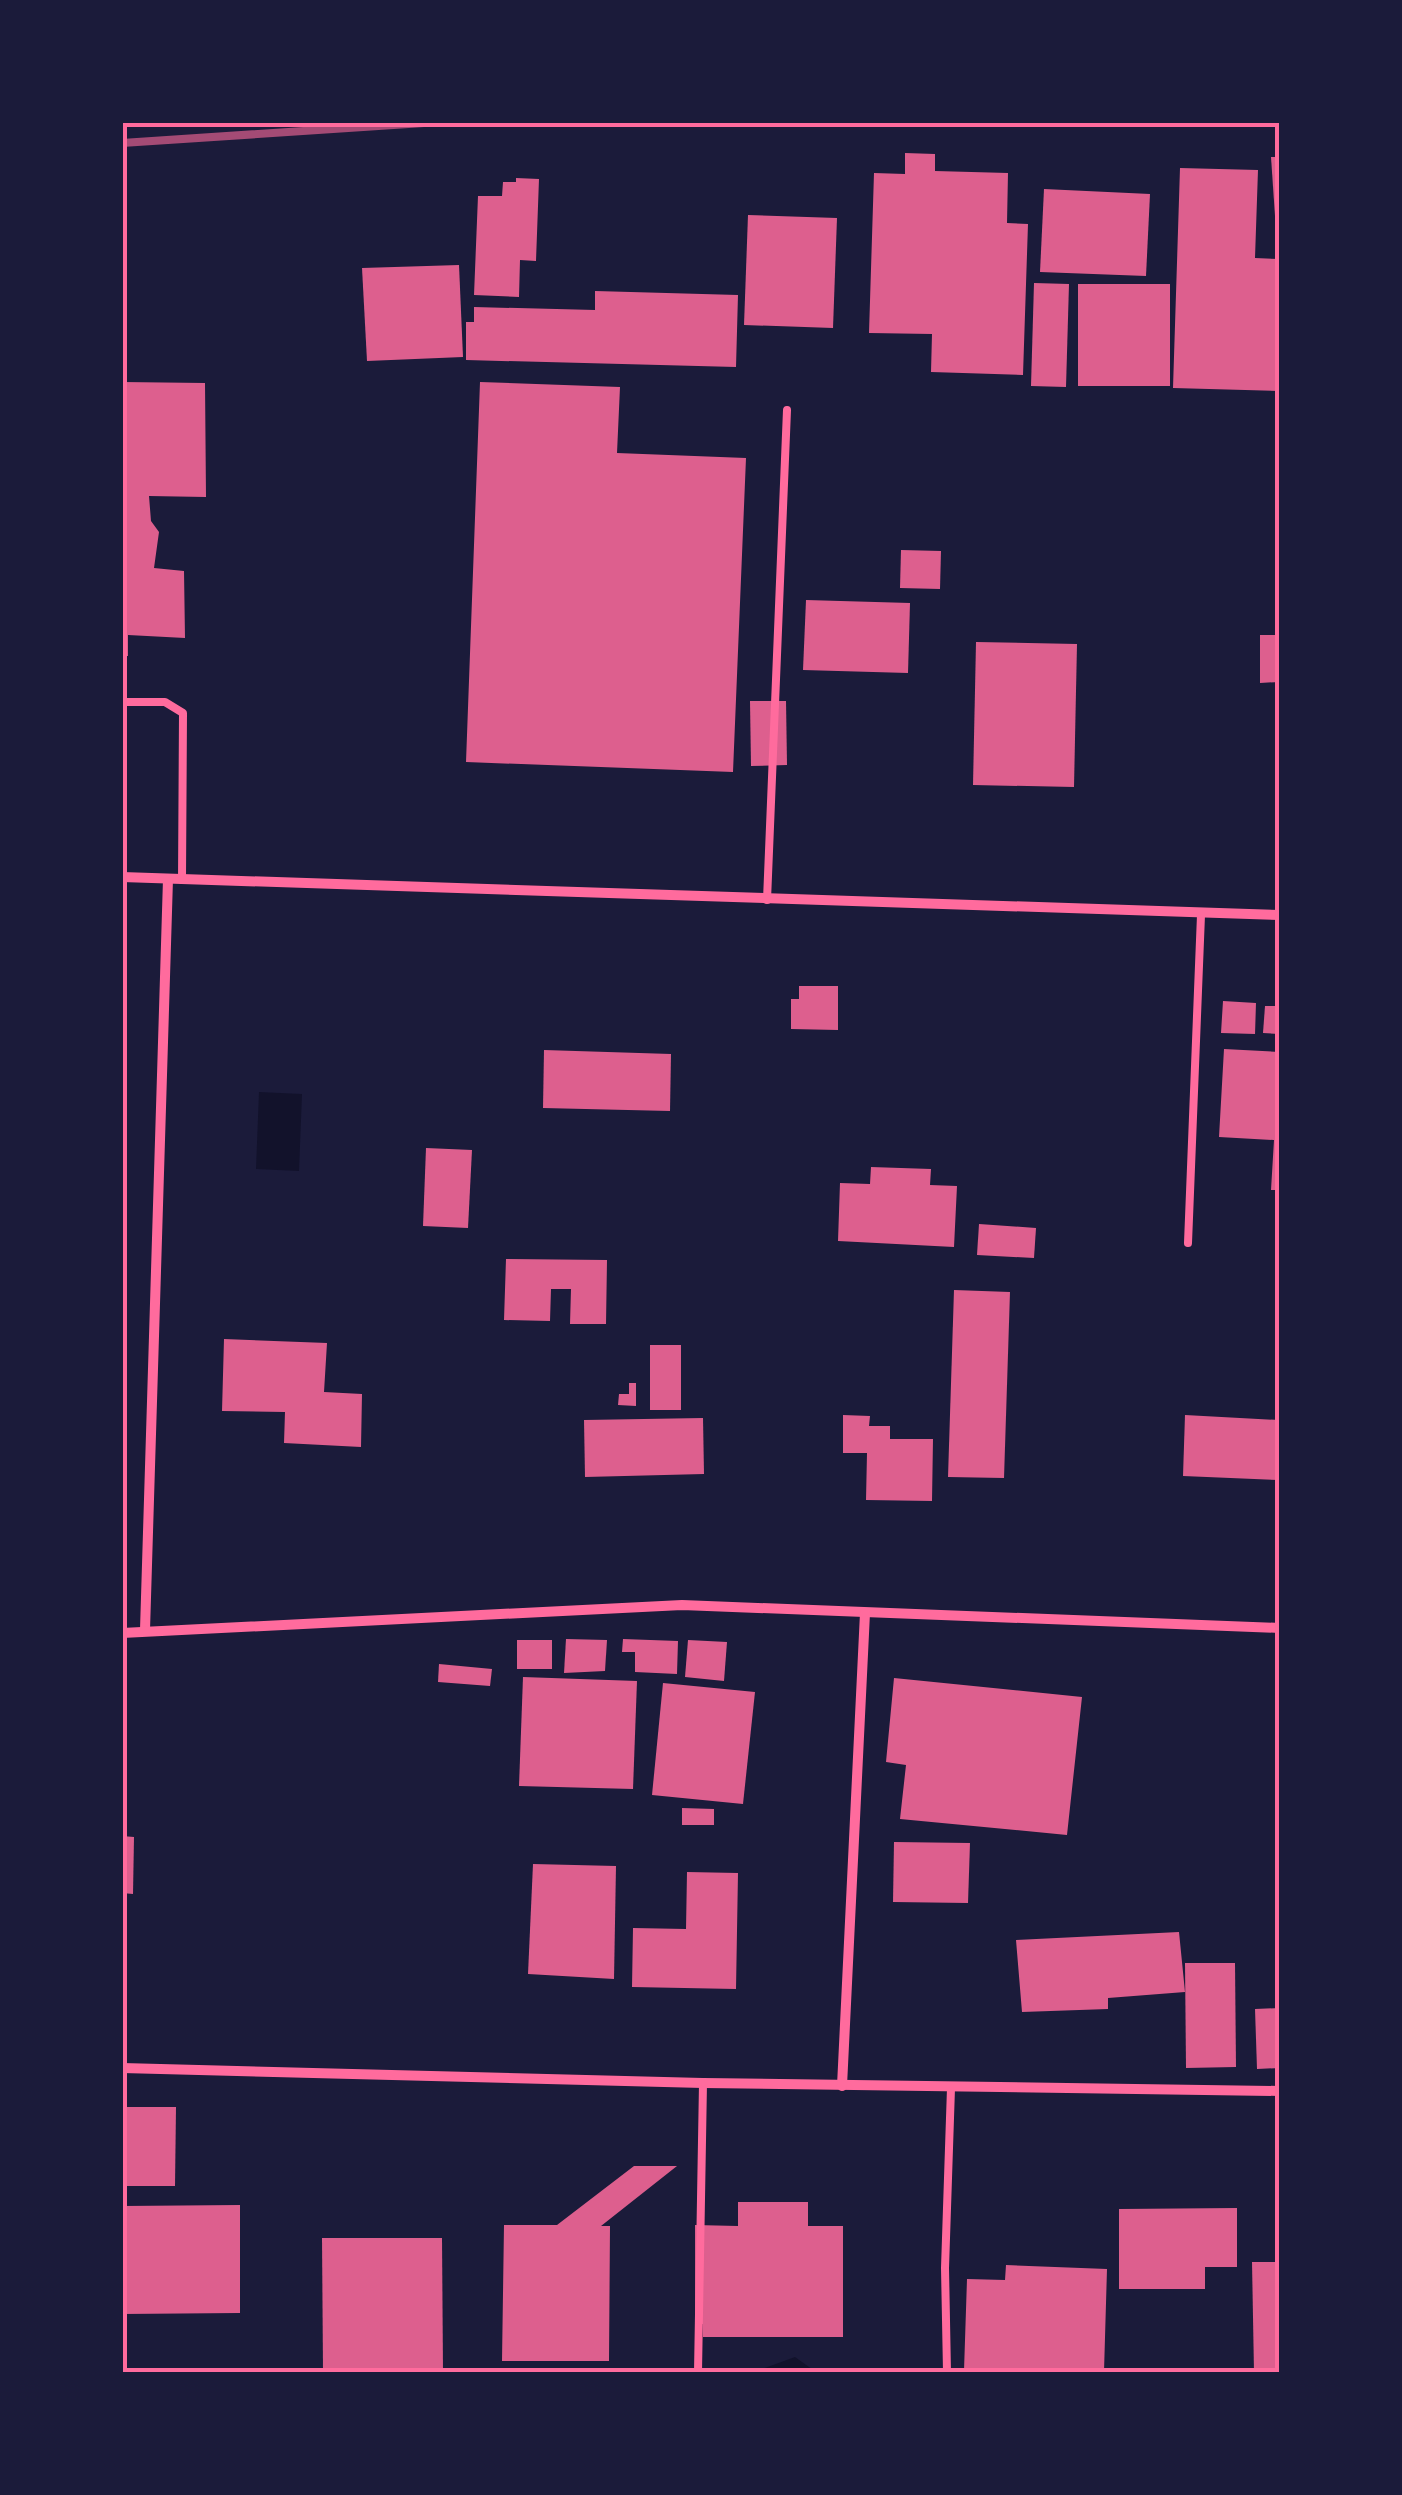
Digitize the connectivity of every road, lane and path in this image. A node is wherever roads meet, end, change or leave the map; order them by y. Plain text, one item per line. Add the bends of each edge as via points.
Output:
1 (786, 410) dead end
2 (122, 702) edge
3 (122, 877) edge
4 (168, 879) junction
5 (182, 880) junction
6 (767, 900) junction
7 (1201, 916) junction
8 (1280, 916) edge
9 (1188, 1243) dead end
10 (865, 1612) junction
11 (1280, 1628) edge
12 (145, 1630) junction
13 (122, 1633) edge
14 (122, 2068) edge
15 (704, 2084) junction
16 (842, 2086) junction
17 (951, 2088) junction
18 (1280, 2091) edge
19 (698, 2372) edge
20 (946, 2372) edge

1 - 6 lane
2 - 5 lane via 164,702 183,713
3 - 4 street
4 - 5 street
4 - 12 street
5 - 6 street
6 - 7 street
7 - 8 street
7 - 9 lane
10 - 11 street
10 - 12 street via 682,1605
10 - 16 street
12 - 13 street
14 - 15 street
15 - 16 street
15 - 19 lane
16 - 17 street
17 - 18 street
17 - 20 lane

